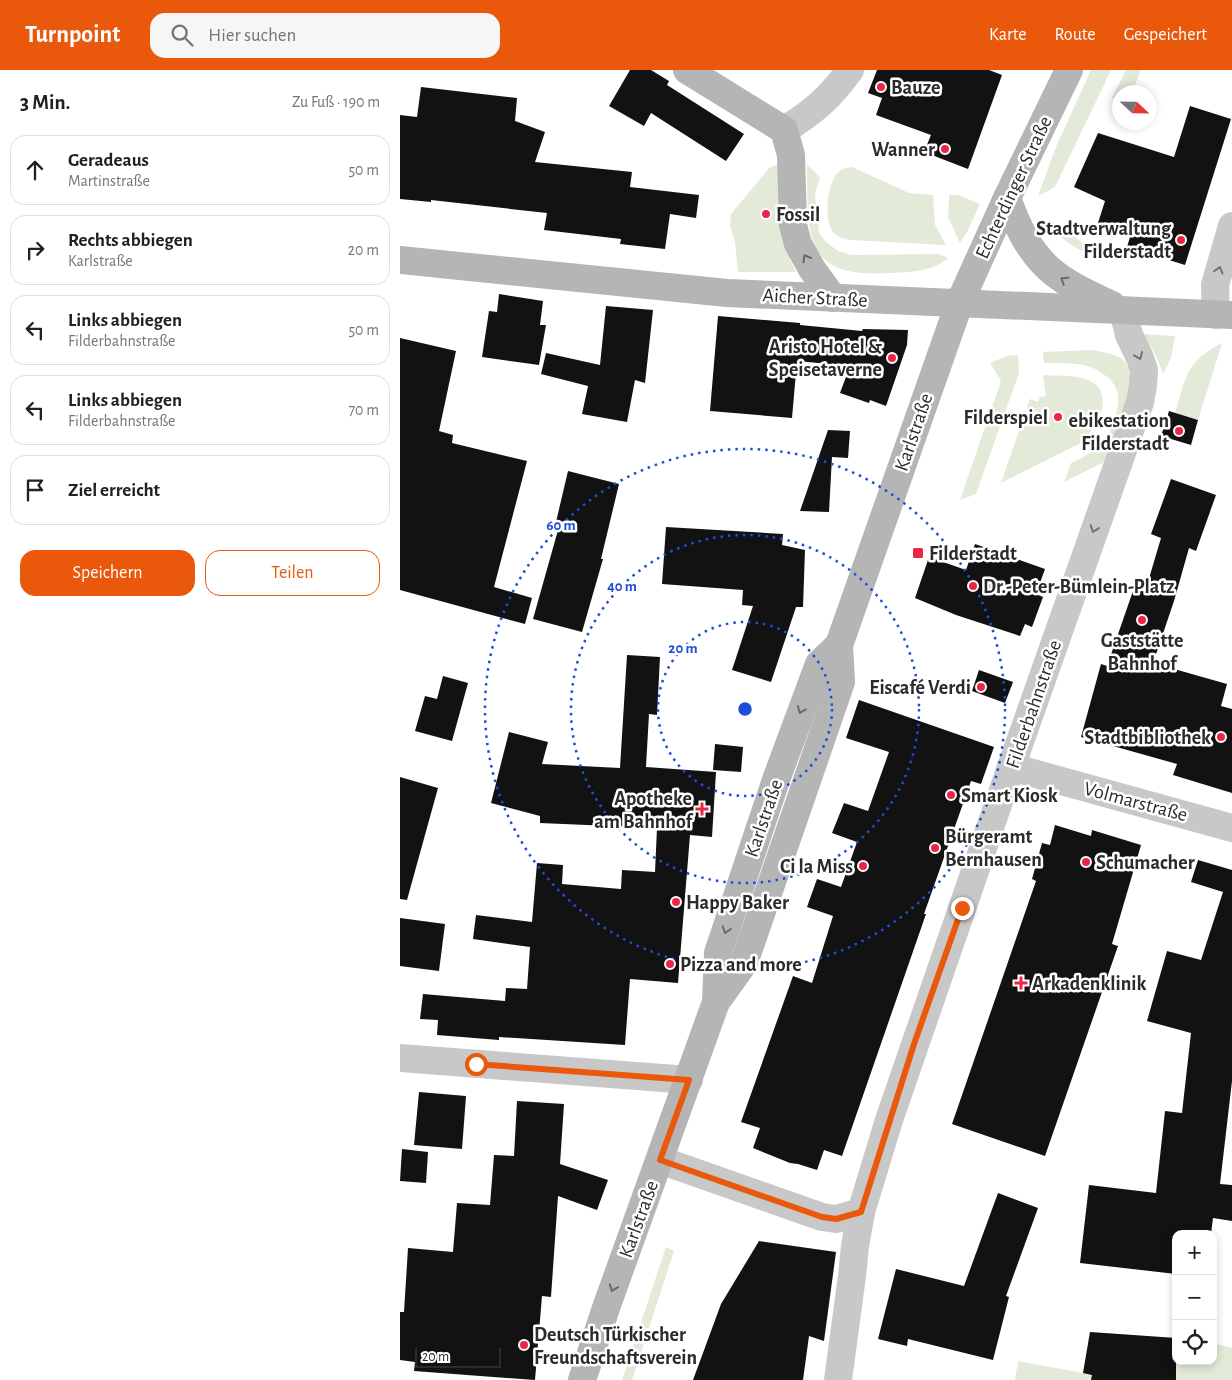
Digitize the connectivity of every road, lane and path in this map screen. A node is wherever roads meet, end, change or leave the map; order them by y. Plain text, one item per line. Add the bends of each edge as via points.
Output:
1 (687, 70) edge
2 (850, 70) edge
3 (1069, 70) edge
4 (784, 130) junction
5 (1007, 198) junction
6 (1232, 226) edge
7 (400, 260) edge
8 (833, 298) junction
9 (958, 304) junction
10 (1123, 310) junction
11 (1224, 315) edge
12 (839, 645) junction
13 (1010, 767) junction
14 (777, 777) junction
15 (804, 790) junction
16 (1232, 828) edge
17 (744, 876) junction
18 (767, 895) junction
19 (716, 1002) junction
20 (400, 1058) edge
21 (689, 1080) junction
22 (660, 1160) junction
23 (861, 1212) junction
24 (582, 1380) edge
25 (838, 1380) edge

1 - 4 main road
2 - 4 street via 812,112
3 - 5 main road, Echterdinger Straße
8 -> 4 main road via 798,244 793,225 791,155
5 - 9 main road, Echterdinger Straße
10 -> 5 main road via 1053,273 1030,248 1016,224
11 -> 6 street via 1215,284
7 - 8 main road, Aicher Straße via 671,288
8 - 9 main road, Aicher Straße
9 - 10 main road, Aicher Straße
9 - 12 main road, Karlstraße
10 - 11 main road, Aicher Straße
10 -> 13 street, Filderbahnstraße via 1129,335 1144,370 1140,402
12 -> 14 main road, Karlstraße via 819,664
12 - 15 main road, Karlstraße via 841,682
13 - 16 street, Volmarstraße
13 - 23 street, Filderbahnstraße via 914,1044
14 - 15 main road via 794,775
14 - 17 main road, Karlstraße
15 - 18 main road, Karlstraße
17 - 18 main road via 744,896 749,901 755,904
17 -> 19 main road, Karlstraße via 718,953
18 - 19 main road, Karlstraße via 744,963
19 - 21 main road, Karlstraße
20 - 21 street
21 - 22 main road, Karlstraße
22 - 23 street via 822,1217 836,1219
22 -> 24 main road, Karlstraße
23 - 25 street, Filderbahnstraße

